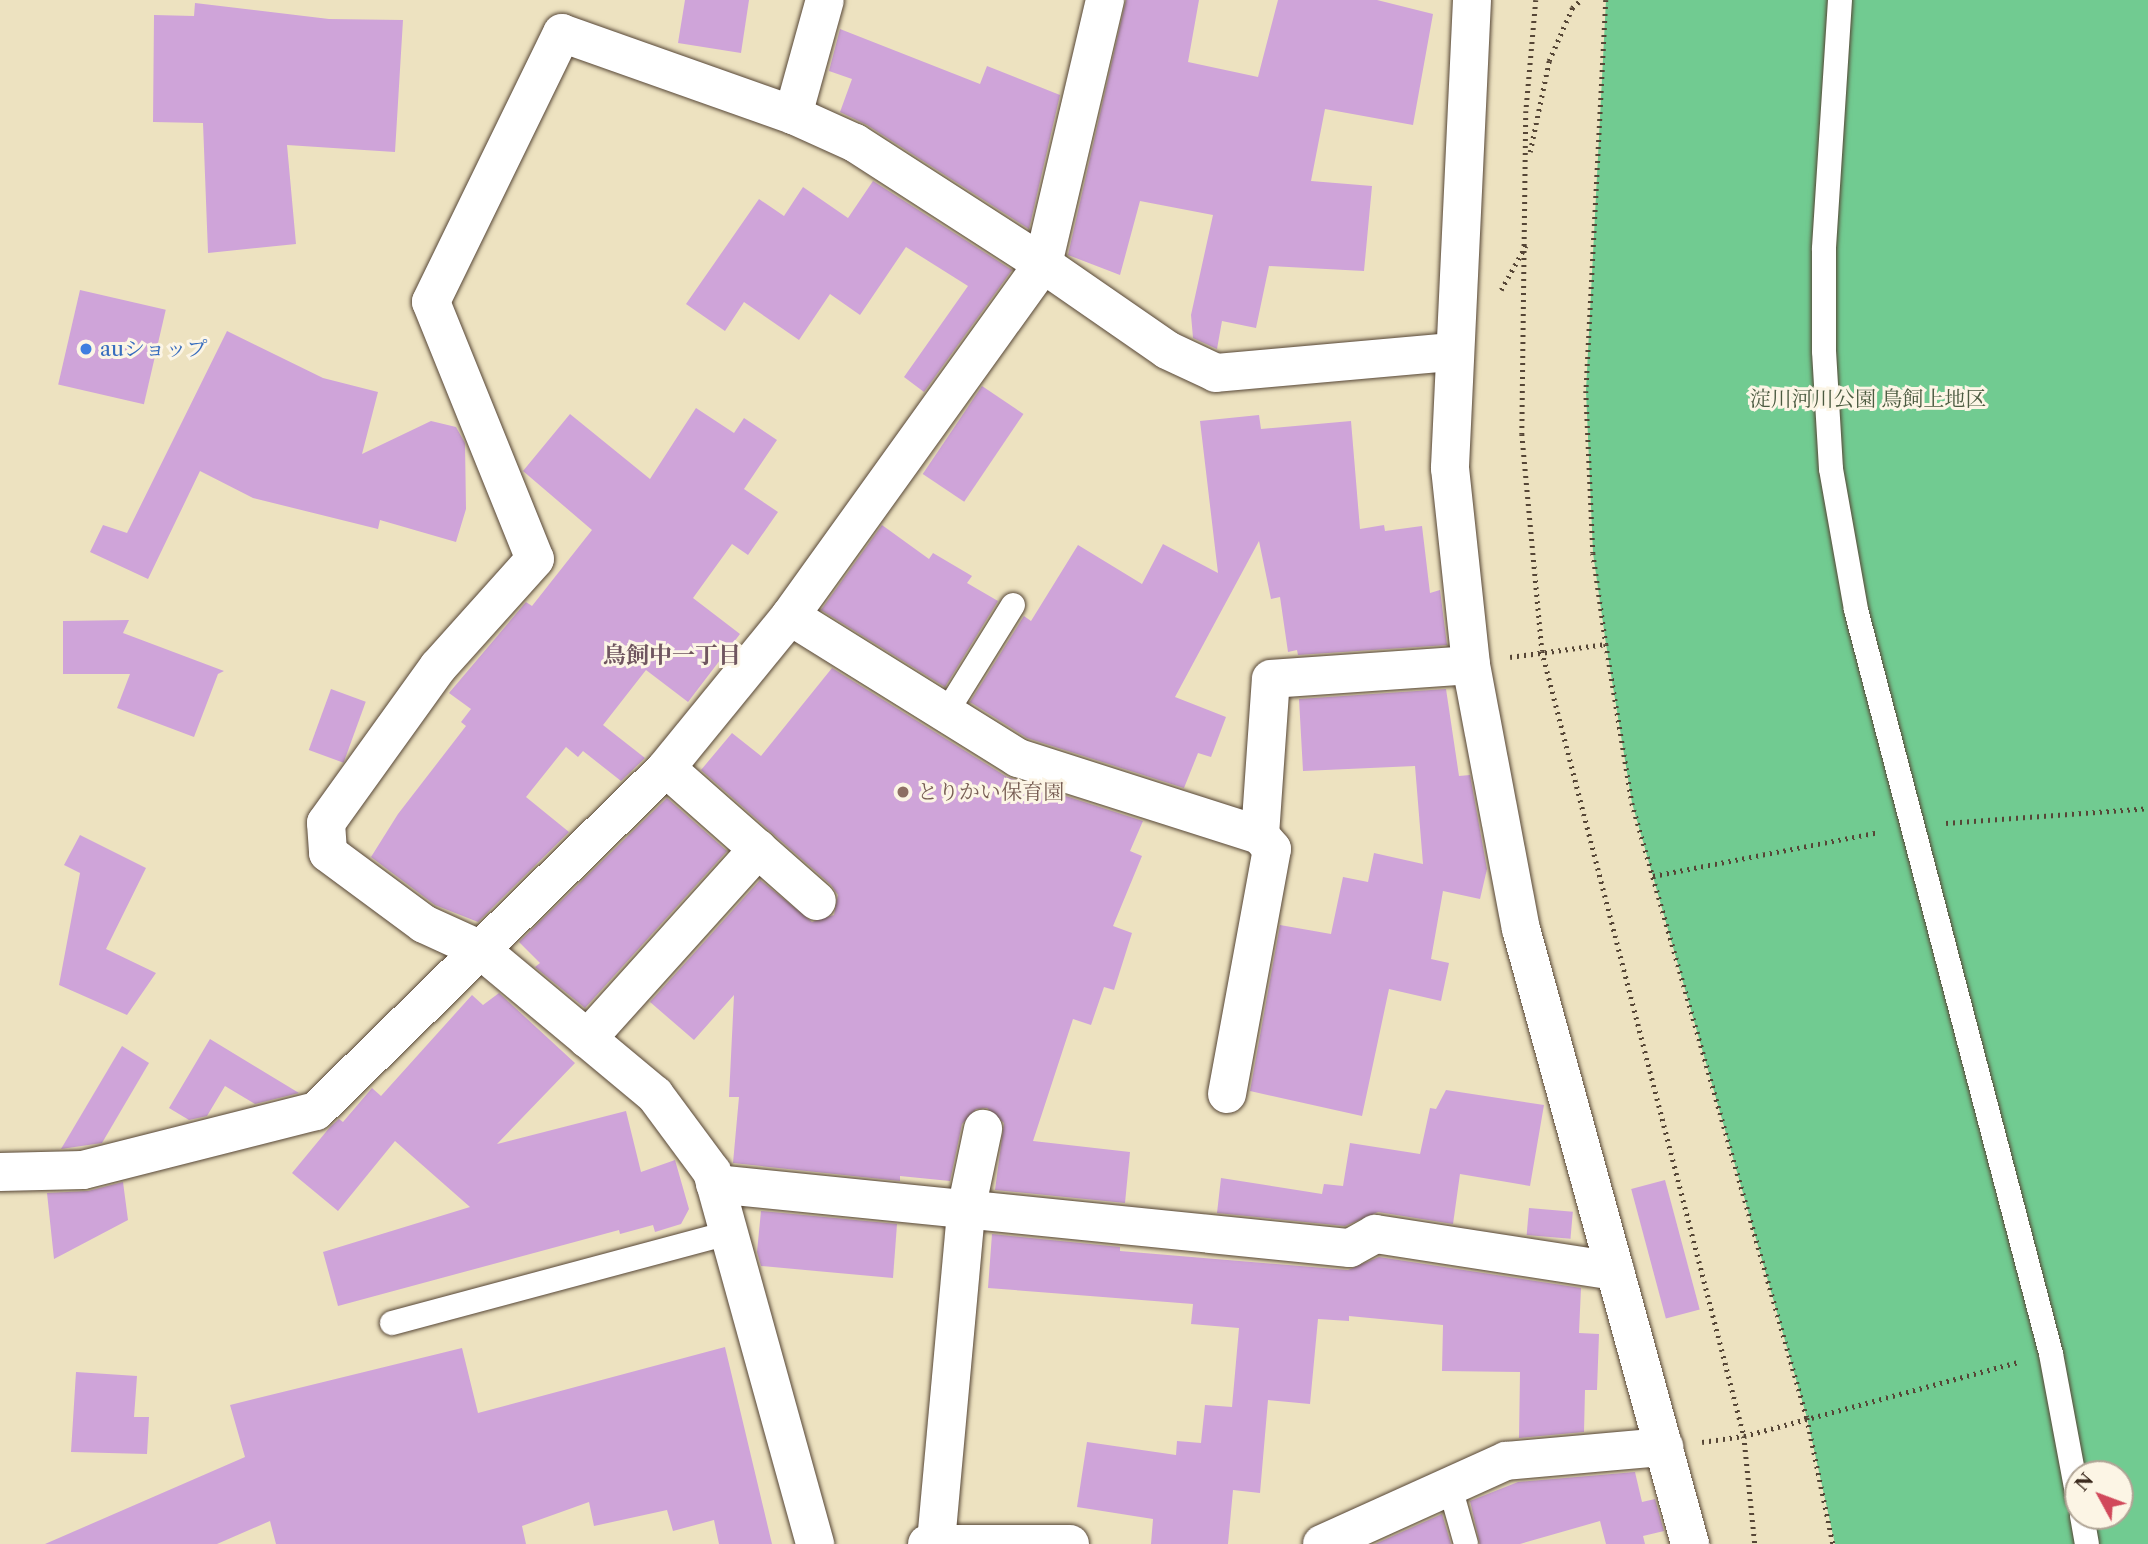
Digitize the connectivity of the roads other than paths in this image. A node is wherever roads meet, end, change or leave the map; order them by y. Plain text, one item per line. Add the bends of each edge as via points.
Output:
1 (825, 0) edge
2 (1105, 0) edge
3 (1471, 0) edge
4 (1840, 0) edge
5 (793, 115) junction
6 (1042, 264) junction
7 (1453, 352) junction
8 (1013, 605) dead end
9 (790, 617) junction
10 (1471, 665) junction
11 (946, 713) junction
12 (666, 768) junction
13 (1260, 835) junction
14 (758, 849) junction
15 (817, 901) dead end
16 (481, 950) junction
17 (587, 1039) junction
18 (1227, 1094) dead end
19 (984, 1129) dead end
20 (0, 1172) edge
21 (715, 1184) junction
22 (966, 1210) junction
23 (729, 1233) junction
24 (1615, 1271) junction
25 (392, 1323) dead end
26 (1664, 1447) junction
27 (2071, 1460) edge
28 (1450, 1487) junction
29 (931, 1543) edge
30 (814, 1544) edge
31 (1070, 1544) edge
32 (1322, 1544) edge
33 (1466, 1544) edge
34 (1690, 1544) edge

1 - 5 street
2 - 6 street
3 - 7 street
4 - 27 lane via 1824,249 1831,469 1856,610 2051,1354
5 - 6 street via 855,144
5 - 16 street via 562,33 431,302 535,558 438,667 326,823 328,853 424,924
6 - 7 street via 1167,350 1216,373
6 - 9 street
7 - 10 street via 1450,468
8 - 11 lane
9 - 11 street
9 - 12 street
10 - 13 street via 1271,679
10 - 24 street via 1521,929
11 - 13 street via 1018,758
12 - 14 street
12 - 16 street
13 - 18 street via 1272,849
14 - 15 street
14 - 17 street
16 - 17 street
16 - 20 street via 316,1111 83,1170
17 - 21 street via 655,1095 712,1172
19 - 22 street
21 - 22 street
21 - 23 street
22 - 24 street via 1350,1248 1375,1234
22 - 29 street
23 - 25 lane
23 - 30 street
24 - 26 street
26 - 28 street via 1506,1461
26 - 34 street
28 - 32 street
28 - 33 lane
29 - 31 street

